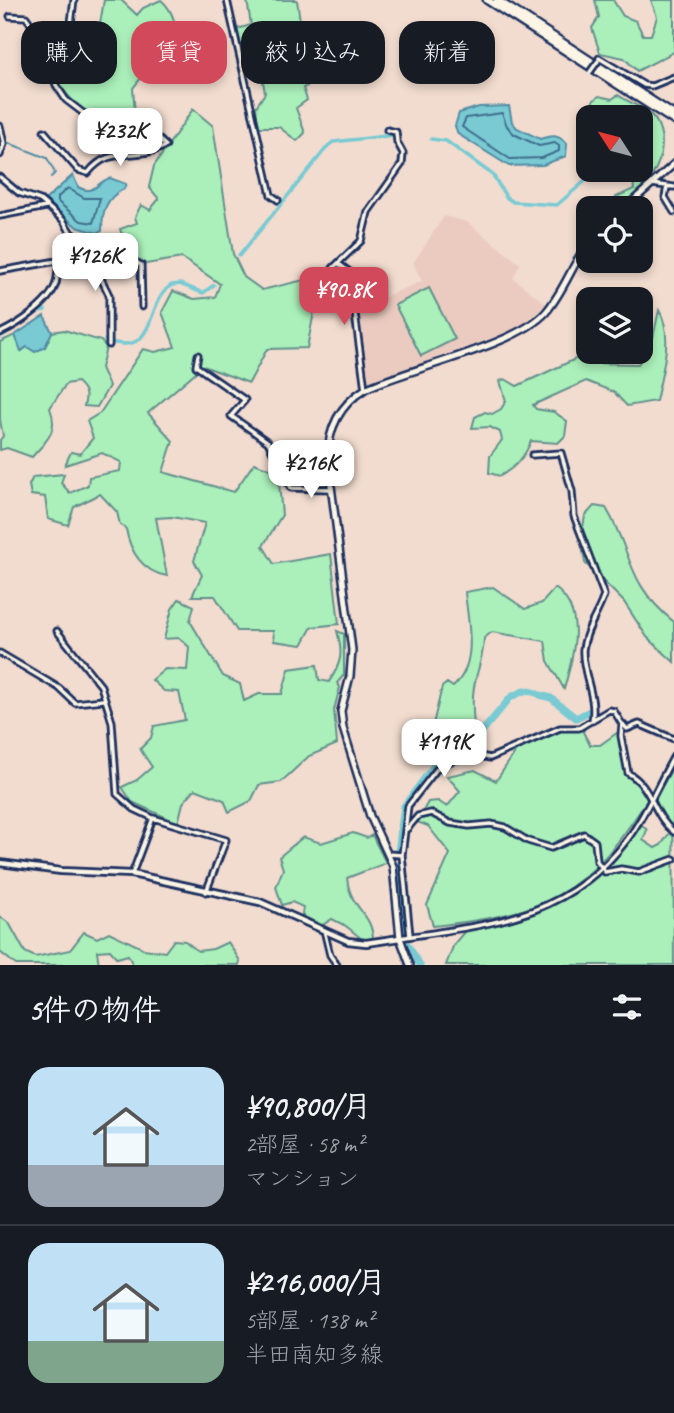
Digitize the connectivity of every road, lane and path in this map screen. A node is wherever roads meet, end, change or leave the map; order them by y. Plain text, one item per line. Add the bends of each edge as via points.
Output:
1 (74, 0) edge
2 (227, 0) edge
3 (487, 0) edge
4 (496, 0) edge
5 (10, 16) dead end
6 (29, 21) edge
7 (71, 21) edge
8 (590, 72) dead end
9 (674, 77) edge
10 (56, 84) edge
11 (674, 120) edge
12 (0, 126) edge
13 (387, 130) dead end
14 (44, 131) dead end
15 (0, 155) edge
16 (674, 163) edge
17 (0, 177) edge
18 (652, 184) junction
19 (667, 187) junction
20 (674, 187) edge
21 (638, 196) edge
22 (278, 200) dead end
23 (47, 207) junction
24 (674, 212) edge
25 (0, 216) edge
26 (71, 233) junction
27 (93, 248) junction
28 (57, 261) junction
29 (576, 263) edge
30 (340, 265) junction
31 (333, 268) dead end
32 (0, 271) edge
33 (142, 307) dead end
34 (0, 333) edge
35 (109, 345) dead end
36 (198, 355) dead end
37 (365, 389) junction
38 (532, 455) dead end
39 (331, 489) junction
40 (57, 631) dead end
41 (0, 653) edge
42 (103, 701) junction
43 (592, 721) junction
44 (622, 724) junction
45 (674, 739) edge
46 (674, 756) edge
47 (652, 797) junction
48 (153, 818) junction
49 (405, 830) junction
50 (674, 832) edge
51 (388, 854) junction
52 (402, 855) junction
53 (674, 859) edge
54 (0, 863) edge
55 (601, 869) junction
56 (132, 874) junction
57 (206, 892) junction
58 (324, 930) junction
59 (411, 936) junction
60 (400, 938) junction
61 (337, 965) edge
62 (410, 965) edge

1 - 7 street
2 - 22 street via 271,195
3 - 11 highway via 638,102
4 - 11 highway
5 - 6 street
8 - 9 street, bridge via 598,60 644,85
10 - 14 street via 66,100 104,129 123,127 158,137 166,146 136,156 110,156 99,160 88,173 78,170
12 - 15 street via 4,145
13 - 30 street via 396,132 402,164 368,212 361,242
16 - 18 main road
17 - 23 street
18 - 19 street
18 - 21 main road
19 - 20 street
19 - 24 street via 665,197
23 - 25 street
23 - 26 street
26 - 27 street
26 - 28 street
27 - 33 street via 100,242 141,265
27 - 35 street via 96,268 109,295
28 - 32 street
28 - 34 street via 58,280 42,305
29 - 37 main road via 550,306 529,326
30 - 31 street
30 - 37 street via 355,276 357,284 354,306
36 - 39 street via 196,366 245,400 231,416 268,441 291,488
37 - 39 main road via 345,406 331,432 327,450
38 - 43 street via 561,453 574,516 604,595 583,651
39 - 51 main road via 352,650 342,728 370,816
40 - 42 street via 99,682
41 - 42 street via 59,688 75,703
42 - 48 street via 112,722 117,794
43 - 44 street via 609,710
43 - 49 street via 579,728 560,728 490,758 470,754 440,765 411,798
44 - 45 street via 627,729 639,724
44 - 47 street via 628,773 638,778
46 - 47 street
47 - 50 street via 660,819
47 - 55 street via 627,840
48 - 56 street
48 - 57 street via 226,840
49 - 52 street
49 - 55 street via 418,816 431,813 450,823 505,827 551,848 584,834 596,844
51 - 52 street
51 - 60 main road via 396,881
52 - 59 street
53 - 55 street via 637,873
54 - 56 main road
55 - 59 street via 563,898 520,917
56 - 57 main road
57 - 58 main road via 260,902
58 - 60 main road via 356,943
58 - 61 street
59 - 60 street
60 - 62 main road

